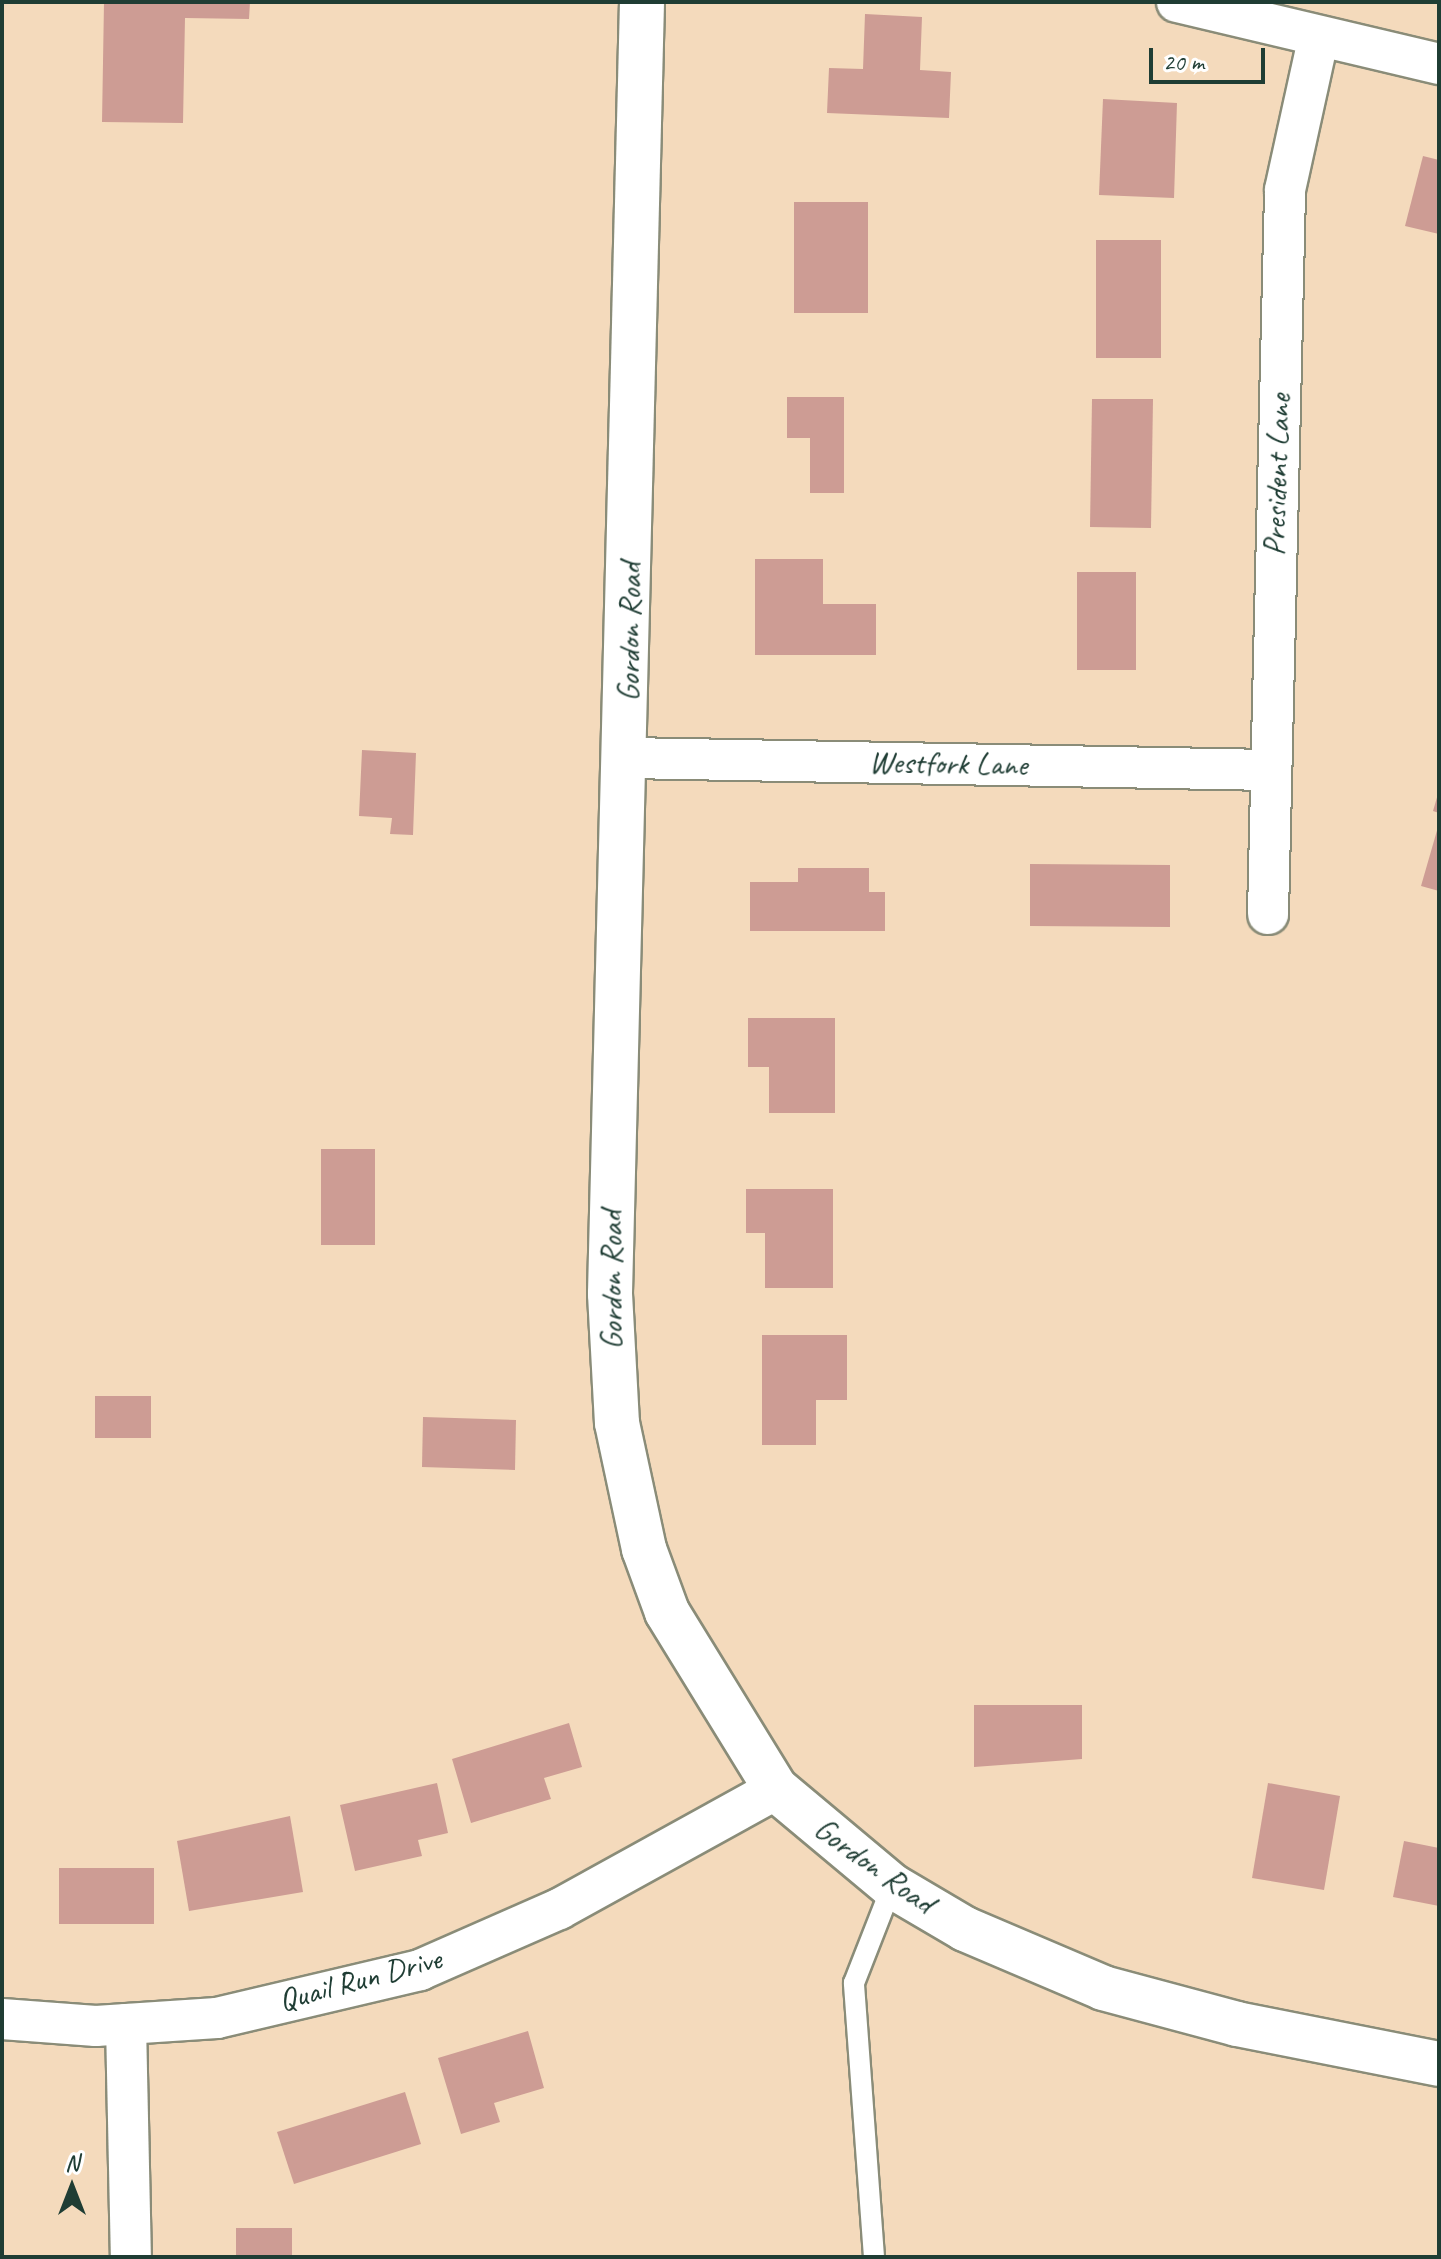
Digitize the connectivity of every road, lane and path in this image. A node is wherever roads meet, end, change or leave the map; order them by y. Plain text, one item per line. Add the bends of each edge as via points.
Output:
1 (642, 2) edge
2 (1177, 2) edge
3 (1318, 40) junction
4 (1439, 64) edge
5 (628, 758) junction
6 (1268, 770) junction
7 (1268, 914) dead end
8 (776, 1789) junction
9 (892, 1886) junction
10 (2, 2019) edge
11 (126, 2024) junction
12 (1439, 2064) edge
13 (131, 2257) edge
14 (874, 2257) edge

1 - 5 street, Gordon Road
2 - 3 street
3 - 4 street
3 - 6 street, President Lane via 1285,190
5 - 6 street, Westfork Lane
5 - 8 street, Gordon Road via 611,1195 617,1423 644,1549 667,1612
6 - 7 street, President Lane
8 - 9 street, Gordon Road
8 - 11 street, Quail Run Drive via 559,1909 420,1970 217,2018
9 - 12 street, Gordon Road via 965,1929 1103,1988 1237,2024
9 - 14 lane via 854,1983
10 - 11 street, Quail Run Drive
11 - 13 street

